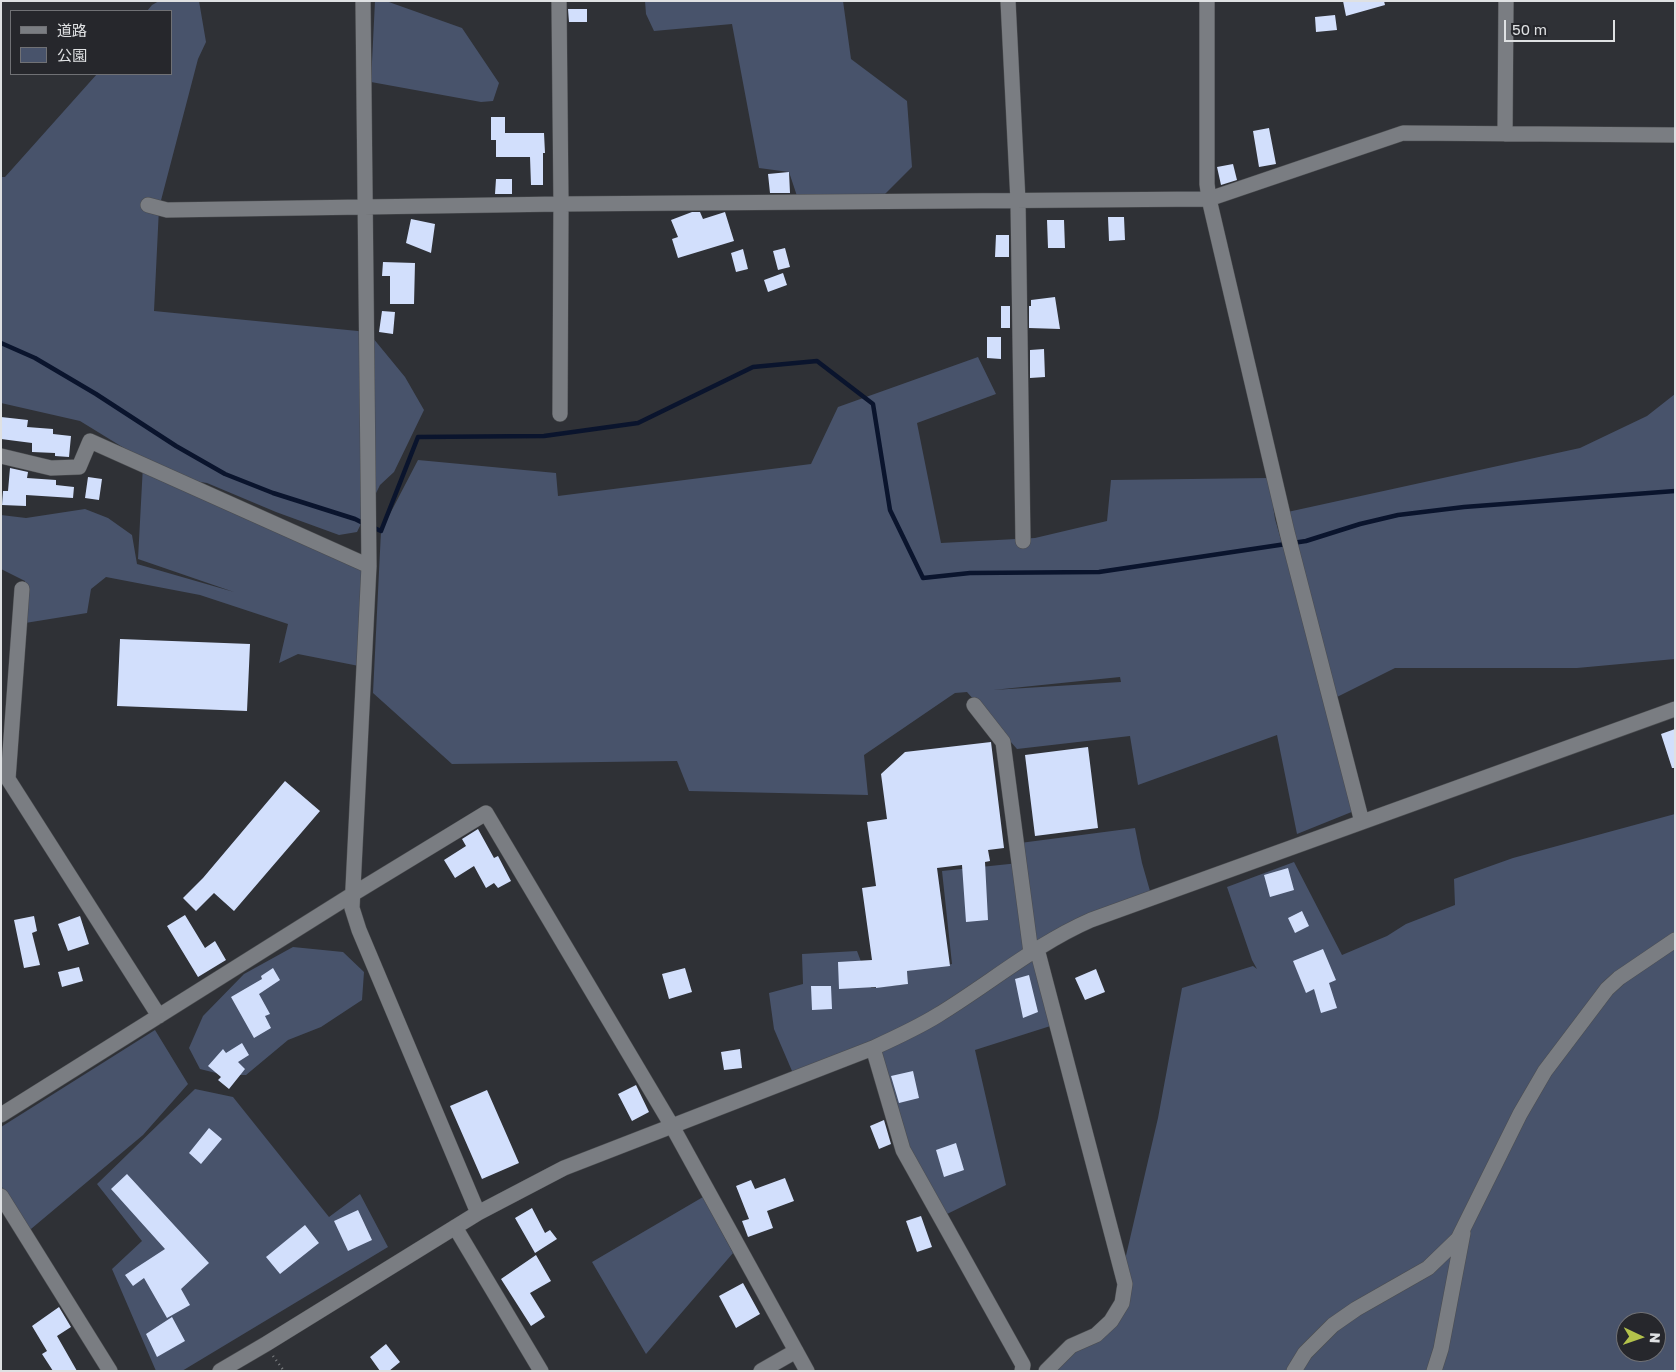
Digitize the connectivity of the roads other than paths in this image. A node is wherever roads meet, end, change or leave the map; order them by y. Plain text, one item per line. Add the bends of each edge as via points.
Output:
1 (363, 1) edge
2 (559, 1) edge
3 (1008, 1) edge
4 (1207, 1) edge
5 (1506, 1) edge
6 (1506, 134) junction
7 (1675, 135) edge
8 (1209, 199) junction
9 (1018, 201) junction
10 (561, 204) junction
11 (148, 205) dead end
12 (366, 208) junction
13 (560, 414) dead end
14 (1, 456) edge
15 (1023, 541) dead end
16 (369, 566) junction
17 (22, 589) dead end
18 (974, 705) dead end
19 (1675, 709) edge
20 (1362, 822) junction
21 (353, 894) junction
22 (1675, 940) edge
23 (1034, 951) junction
24 (159, 1016) junction
25 (873, 1048) junction
26 (1, 1115) edge
27 (672, 1126) junction
28 (1, 1196) edge
29 (478, 1213) junction
30 (455, 1228) junction
31 (1463, 1229) junction
32 (796, 1351) junction
33 (110, 1371) edge
34 (220, 1371) edge
35 (541, 1371) edge
36 (761, 1371) edge
37 (807, 1371) edge
38 (1022, 1371) edge
39 (1046, 1371) edge
40 (1294, 1371) edge
41 (1434, 1371) edge

1 - 12 street
2 - 10 street
3 - 9 street
4 - 8 street
5 - 6 street
6 - 7 street
6 - 8 street via 1403,133
8 - 9 street
8 - 20 street via 1287,532
9 - 10 street
9 - 15 street
10 - 12 street
10 - 13 street
11 - 12 street via 167,210
12 - 16 street
14 - 16 street via 51,468 79,467 90,441
16 - 21 street
17 - 24 street via 8,779
18 - 23 street via 1003,742
19 - 20 street
20 - 23 street via 1091,920
21 - 24 street
21 - 27 street via 486,814
21 - 29 street via 352,908 358,930
22 - 31 street via 1635,966 1608,989 1545,1071
23 - 25 street via 938,1015
23 - 39 street via 1125,1284 1122,1303 1110,1321 1096,1335 1071,1346
24 - 26 street
25 - 27 street
25 - 38 street via 903,1150 1023,1365
27 - 29 street via 564,1168
27 - 32 street
28 - 33 street
29 - 30 street
30 - 34 street
30 - 35 street
31 - 40 street via 1452,1246 1428,1268 1333,1325 1305,1353
31 - 41 street
32 - 36 street
32 - 37 street

